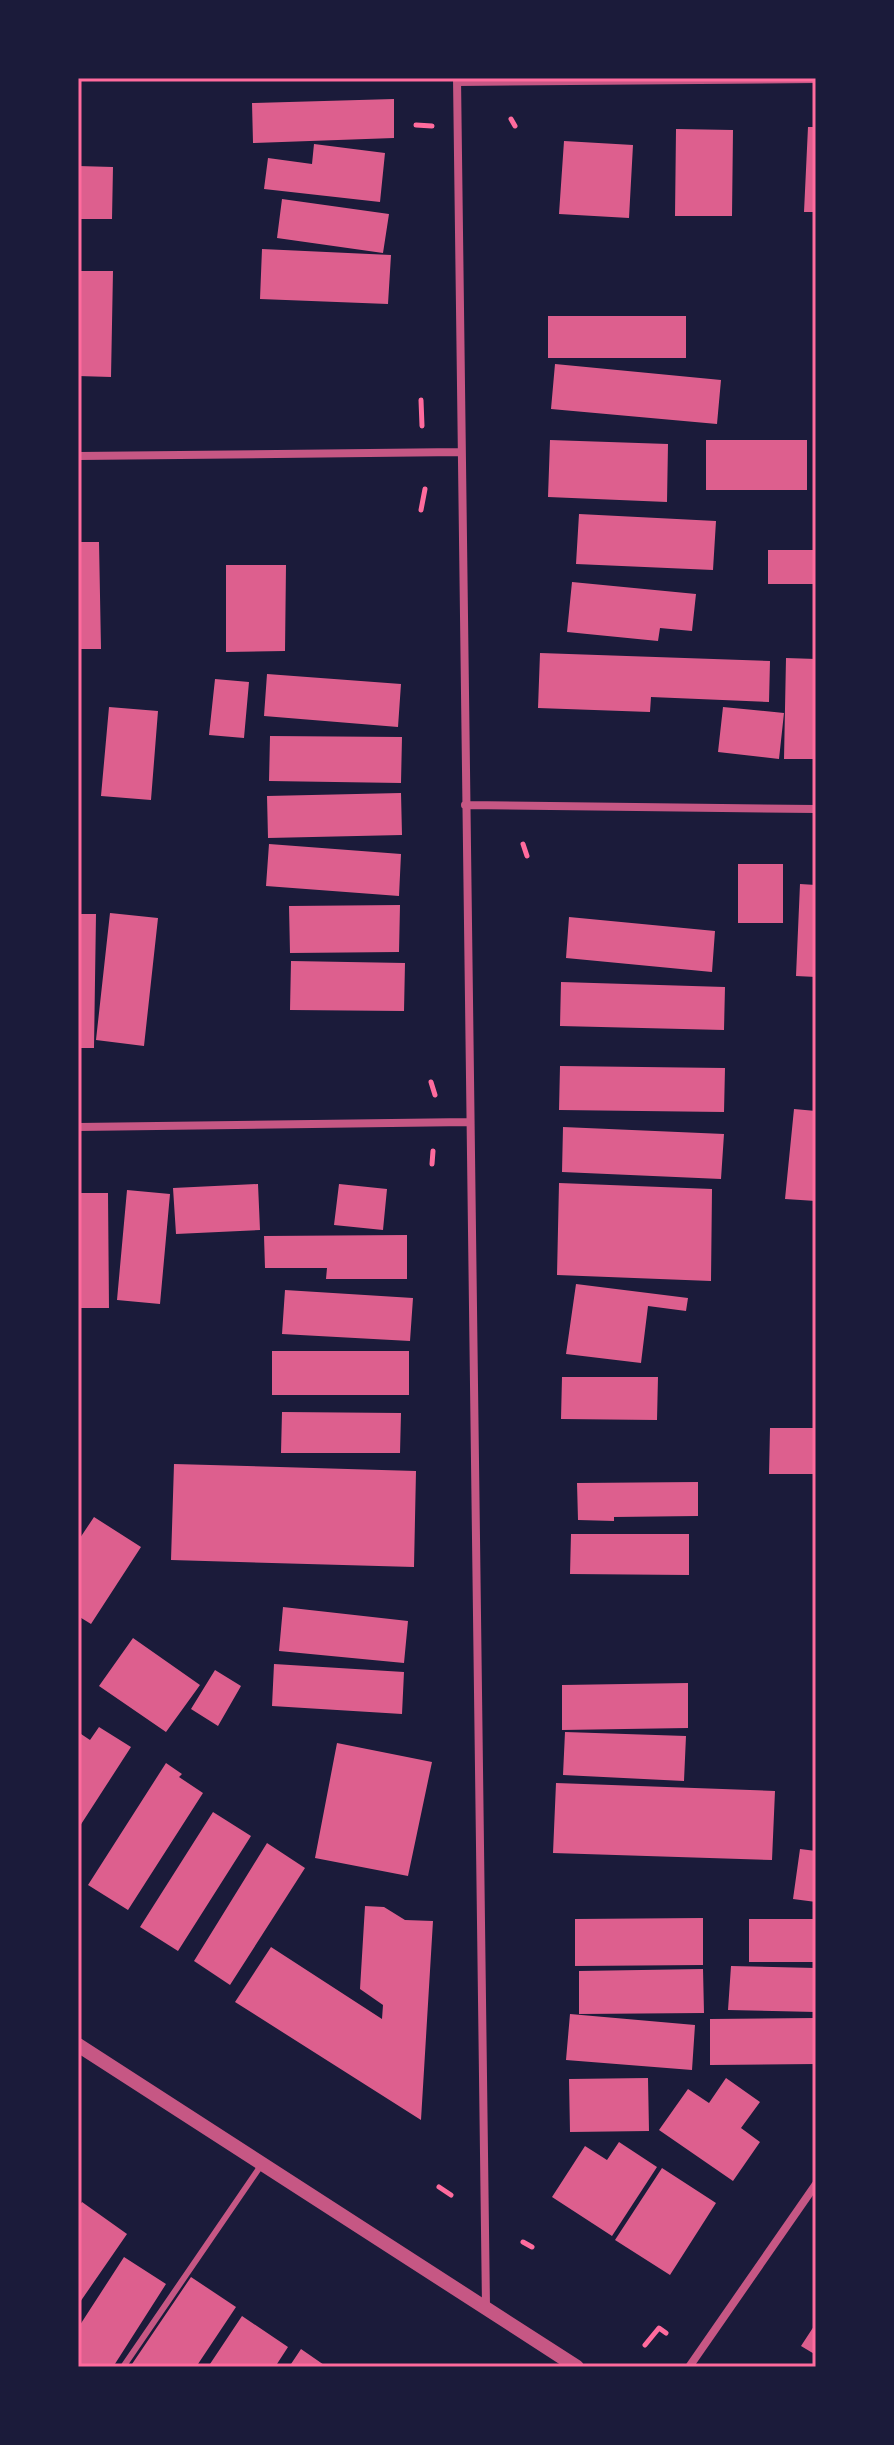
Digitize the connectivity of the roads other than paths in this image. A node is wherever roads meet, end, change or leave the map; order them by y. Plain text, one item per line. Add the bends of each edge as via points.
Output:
1 (816, 79) edge
2 (457, 80) edge
3 (461, 452) junction
4 (78, 456) edge
5 (465, 805) junction
6 (816, 809) edge
7 (469, 1122) junction
8 (78, 1127) edge
9 (78, 2045) edge
10 (262, 2164) junction
11 (816, 2184) edge
12 (486, 2308) junction
13 (123, 2367) edge
14 (577, 2367) edge
15 (689, 2367) edge

1 - 2 street
2 - 3 street
3 - 4 street
3 - 5 street
5 - 6 street
5 - 7 street
7 - 8 street
7 - 12 street
9 - 10 street
10 - 12 street
10 - 13 lane
11 - 15 street
12 - 14 street

